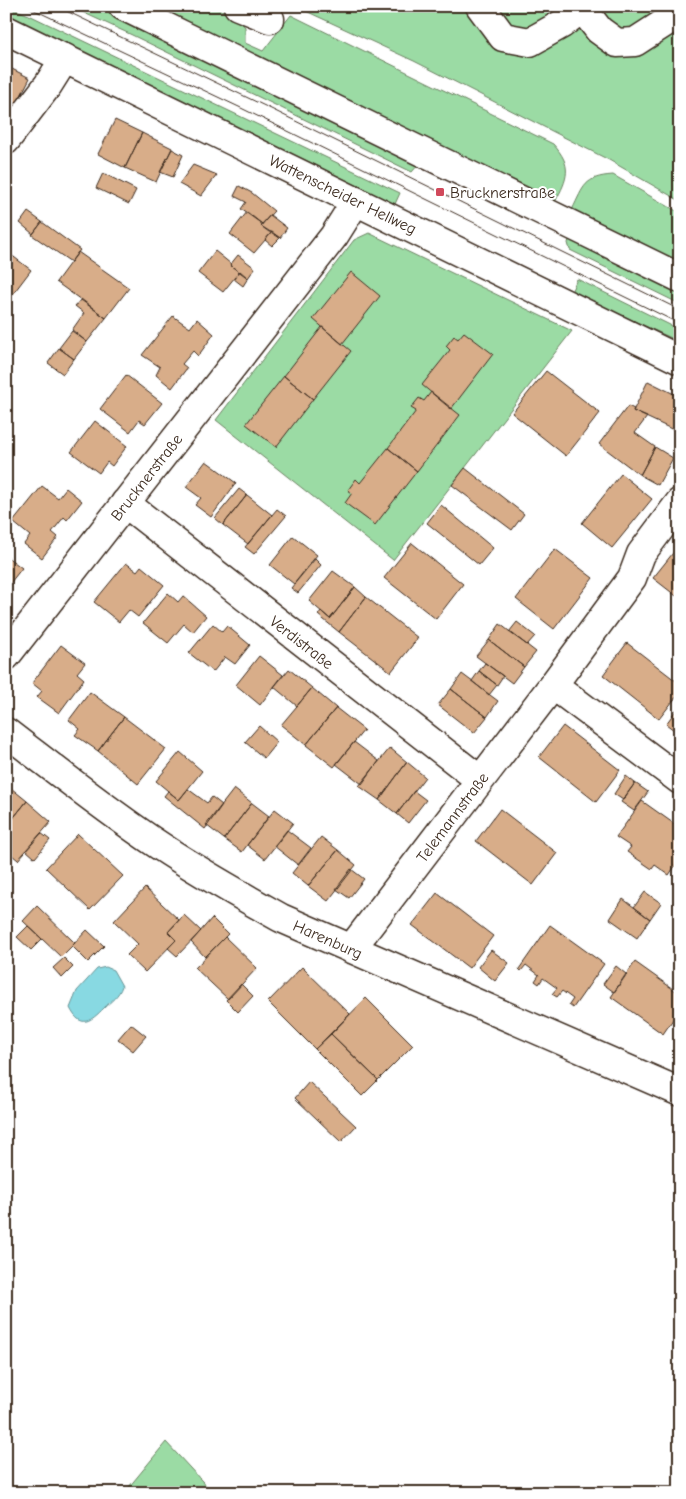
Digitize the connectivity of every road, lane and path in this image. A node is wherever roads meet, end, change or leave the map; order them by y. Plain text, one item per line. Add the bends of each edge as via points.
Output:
1 (123, 6) edge
2 (238, 6) edge
3 (480, 6) edge
4 (680, 13) edge
5 (270, 19) dead end
6 (6, 30) edge
7 (65, 58) junction
8 (6, 140) edge
9 (356, 201) junction
10 (680, 278) edge
11 (680, 360) edge
12 (680, 502) edge
13 (125, 503) junction
14 (6, 656) edge
15 (553, 684) junction
16 (6, 732) edge
17 (480, 780) junction
18 (680, 780) edge
19 (351, 949) junction
20 (680, 1092) edge

1 - 10 street
2 - 5 street
3 - 4 street via 503,37 530,42 582,8 599,30 617,43 635,42
6 - 7 street, Wattenscheider Hellweg
7 - 8 street
7 - 9 street, Wattenscheider Hellweg
9 - 11 street, Wattenscheider Hellweg
9 - 13 street, Brucknerstraße via 334,236
12 - 15 street, Telemannstraße via 641,554 632,578
13 - 14 street, Brucknerstraße
13 - 17 street, Verdistraße
15 - 17 street, Telemannstraße
15 - 18 street
16 - 19 street, Harenburg via 159,846 281,918
17 - 19 street, Telemannstraße
19 - 20 street, Harenburg

